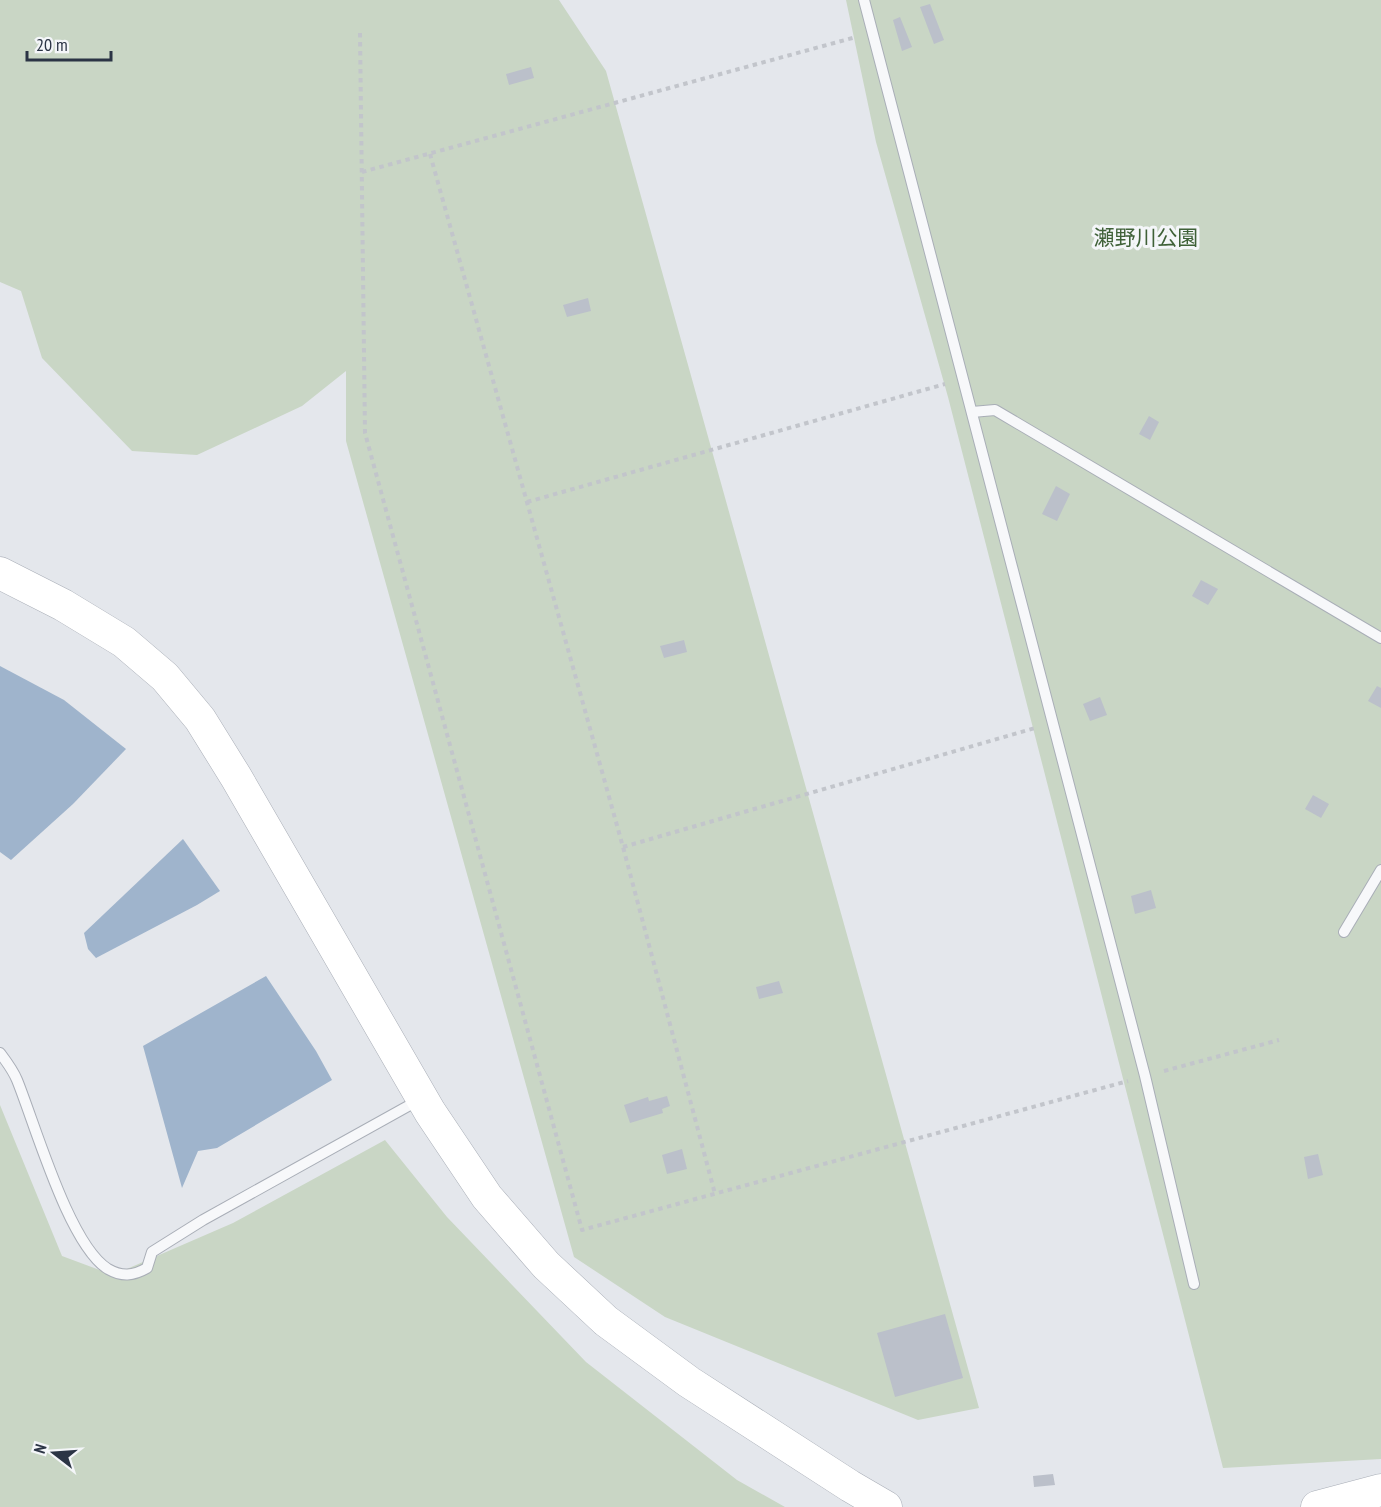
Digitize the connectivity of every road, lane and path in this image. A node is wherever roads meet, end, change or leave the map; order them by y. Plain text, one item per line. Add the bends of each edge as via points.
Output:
1 (864, 0) edge
2 (360, 33) dead end
3 (873, 33) junction
4 (430, 154) junction
5 (362, 172) junction
6 (963, 379) junction
7 (972, 412) junction
8 (527, 502) junction
9 (0, 573) edge
10 (1381, 638) edge
11 (1053, 723) junction
12 (623, 847) junction
13 (1381, 870) edge
14 (1344, 932) dead end
15 (1279, 1040) dead end
16 (0, 1053) edge
17 (1145, 1076) junction
18 (422, 1099) junction
19 (715, 1194) junction
20 (1194, 1284) dead end
21 (1381, 1490) edge
22 (886, 1507) edge
23 (1317, 1507) edge

1 - 3 lane
2 - 5 path
3 - 4 path
3 - 6 lane
4 - 5 path
4 - 8 path
5 - 19 path via 365,433 582,1230
6 - 7 lane
6 - 8 path
7 - 10 lane via 995,410
7 - 11 lane
8 - 12 path
9 - 18 street via 124,642 165,676 200,719
11 - 12 path
11 - 17 lane
12 - 19 path
13 - 14 lane
15 - 17 path
16 - 18 lane via 16,1076 74,1225 94,1256 108,1269 123,1274 135,1275 147,1269 152,1252 203,1220
17 - 19 path
17 - 20 lane
18 - 22 street via 487,1197 546,1265 606,1321 689,1382
21 - 23 street

